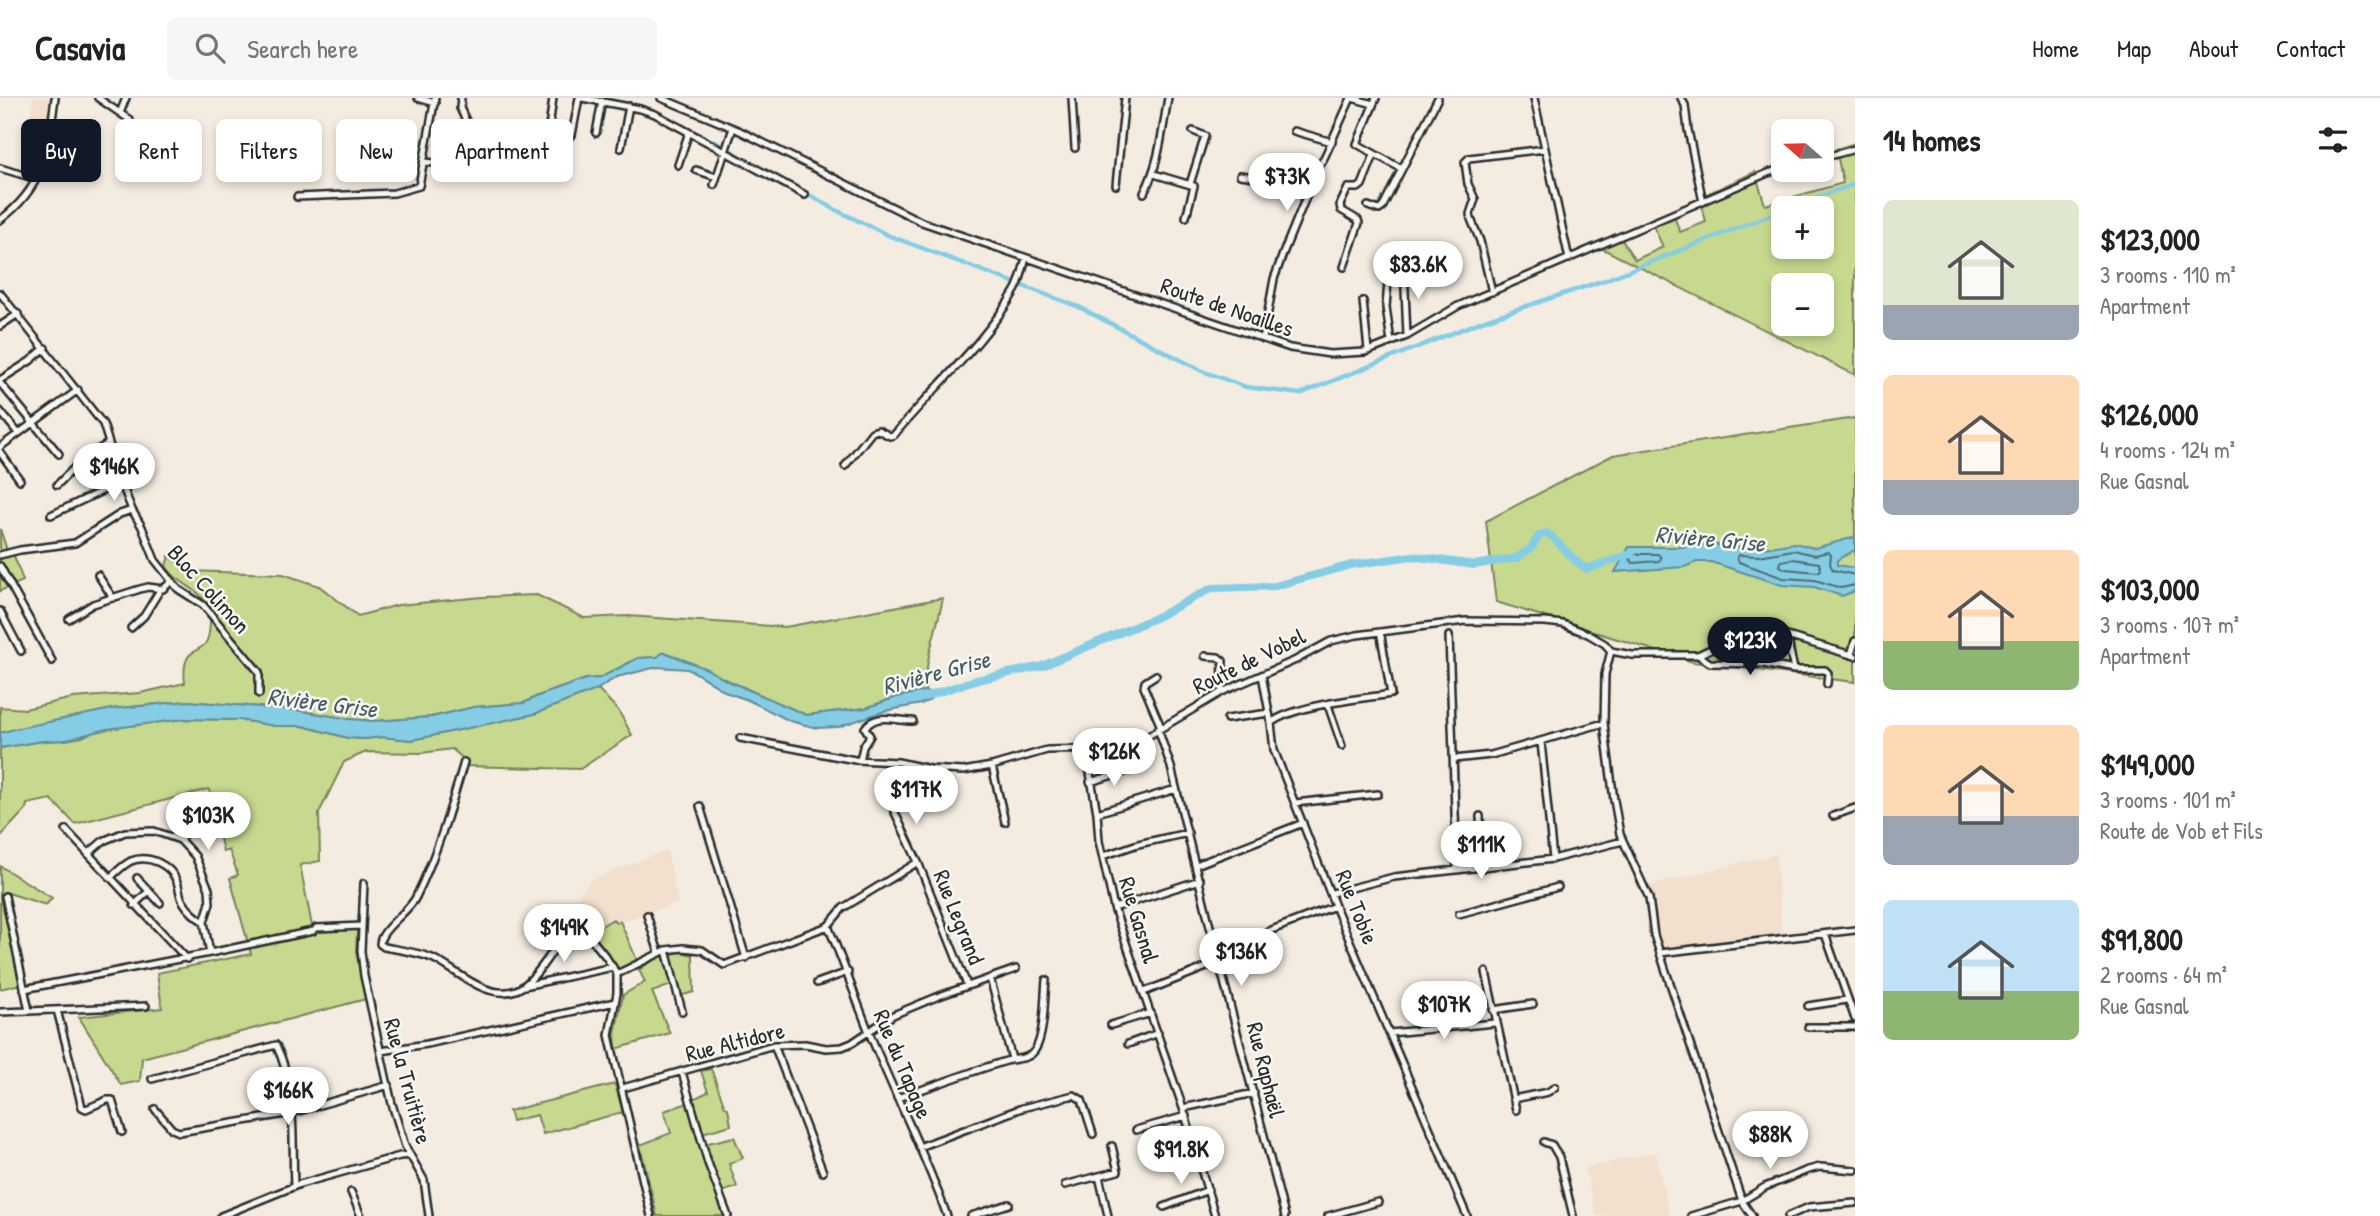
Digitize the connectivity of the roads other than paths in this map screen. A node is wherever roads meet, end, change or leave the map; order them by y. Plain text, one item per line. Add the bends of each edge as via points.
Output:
1 (55, 98) edge
2 (98, 98) edge
3 (126, 98) edge
4 (418, 98) edge
5 (461, 98) edge
6 (553, 98) edge
7 (581, 98) edge
8 (661, 98) edge
9 (1072, 98) edge
10 (1125, 98) edge
11 (1168, 98) edge
12 (1351, 98) edge
13 (1438, 98) edge
14 (1534, 98) edge
15 (1681, 98) edge
16 (435, 101) edge
17 (602, 101) junction
18 (1375, 101) edge
19 (629, 106) junction
20 (120, 113) junction
21 (52, 119) edge
22 (129, 119) edge
23 (550, 119) edge
24 (733, 128) junction
25 (573, 131) edge
26 (1194, 131) dead end
27 (1294, 131) dead end
28 (689, 132) junction
29 (596, 133) dead end
30 (1332, 142) junction
31 (621, 148) dead end
32 (1075, 148) dead end
33 (1545, 149) junction
34 (1855, 149) edge
35 (725, 152) junction
36 (1374, 155) junction
37 (1834, 155) edge
38 (424, 162) junction
39 (678, 166) dead end
40 (0, 169) edge
41 (1402, 169) junction
42 (696, 170) dead end
43 (1771, 172) edge
44 (1154, 174) junction
45 (21, 175) edge
46 (1240, 175) dead end
47 (716, 177) junction
48 (35, 182) edge
49 (1190, 184) junction
50 (714, 185) dead end
51 (1116, 185) dead end
52 (1312, 185) junction
53 (1144, 193) dead end
54 (806, 195) dead end
55 (297, 197) dead end
56 (1703, 202) junction
57 (1368, 206) dead end
58 (1186, 217) dead end
59 (0, 220) edge
60 (1026, 258) junction
61 (1569, 259) junction
62 (1404, 266) dead end
63 (1344, 267) dead end
64 (1389, 269) dead end
65 (1492, 292) junction
66 (0, 293) edge
67 (1363, 301) dead end
68 (18, 314) junction
69 (0, 326) edge
70 (1407, 336) junction
71 (1263, 339) junction
72 (1391, 342) junction
73 (45, 348) junction
74 (1368, 351) junction
75 (0, 381) edge
76 (78, 390) junction
77 (0, 411) edge
78 (33, 422) junction
79 (18, 433) junction
80 (109, 443) junction
81 (0, 449) edge
82 (59, 453) dead end
83 (845, 466) dead end
84 (20, 480) dead end
85 (121, 482) junction
86 (58, 485) dead end
87 (132, 510) junction
88 (51, 515) dead end
89 (0, 555) edge
90 (0, 566) edge
91 (2, 575) edge
92 (98, 575) dead end
93 (172, 581) junction
94 (160, 590) junction
95 (113, 597) junction
96 (0, 611) edge
97 (69, 619) dead end
98 (131, 628) dead end
99 (1381, 636) dead end
100 (1449, 636) dead end
101 (1787, 636) junction
102 (1749, 637) junction
103 (1855, 640) edge
104 (21, 651) dead end
105 (1611, 651) junction
106 (1698, 655) junction
107 (1205, 656) dead end
108 (1853, 656) edge
109 (52, 662) dead end
110 (1751, 664) junction
111 (1794, 670) junction
112 (1157, 675) dead end
113 (1262, 675) junction
114 (1827, 684) dead end
115 (1222, 692) junction
116 (259, 694) dead end
117 (1328, 705) junction
118 (1269, 713) junction
119 (1227, 719) dead end
120 (913, 721) dead end
121 (1272, 723) junction
122 (1604, 723) junction
123 (1159, 728) junction
124 (740, 738) dead end
125 (1541, 742) junction
126 (1342, 746) dead end
127 (1086, 750) junction
128 (1454, 759) junction
129 (860, 760) junction
130 (464, 762) dead end
131 (992, 766) junction
132 (1130, 770) dead end
133 (1090, 782) junction
134 (1176, 789) junction
135 (1378, 794) dead end
136 (890, 802) dead end
137 (1295, 803) junction
138 (700, 806) dead end
139 (1855, 808) edge
140 (1097, 813) junction
141 (1480, 816) dead end
142 (1833, 816) dead end
143 (194, 819) dead end
144 (1005, 822) dead end
145 (1303, 823) junction
146 (66, 830) dead end
147 (1188, 833) junction
148 (180, 840) junction
149 (1623, 841) junction
150 (88, 854) junction
151 (1103, 856) junction
152 (1553, 859) junction
153 (918, 862) junction
154 (1196, 865) junction
155 (1482, 868) junction
156 (1457, 870) junction
157 (110, 878) junction
158 (137, 878) dead end
159 (1200, 880) junction
160 (364, 883) dead end
161 (1558, 887) dead end
162 (149, 891) junction
163 (1332, 893) junction
164 (5, 896) dead end
165 (160, 903) dead end
166 (134, 905) junction
167 (1335, 906) junction
168 (1114, 908) junction
169 (1459, 914) dead end
170 (647, 915) dead end
171 (204, 922) junction
172 (362, 926) junction
173 (828, 926) junction
174 (1855, 930) edge
175 (1825, 934) junction
176 (1216, 951) junction
177 (662, 952) junction
178 (210, 953) junction
179 (1660, 953) junction
180 (746, 958) junction
181 (187, 959) junction
182 (1219, 962) junction
183 (613, 967) junction
184 (1016, 969) dead end
185 (848, 972) junction
186 (1486, 972) dead end
187 (617, 974) junction
188 (990, 978) junction
189 (1046, 980) dead end
190 (817, 984) dead end
191 (967, 985) junction
192 (520, 986) junction
193 (24, 989) junction
194 (1144, 992) junction
195 (1847, 1000) junction
196 (615, 1002) junction
197 (1533, 1004) dead end
198 (146, 1006) dead end
199 (1808, 1006) dead end
200 (57, 1010) junction
201 (1493, 1010) junction
202 (29, 1011) junction
203 (682, 1011) dead end
204 (0, 1012) edge
205 (1151, 1013) junction
206 (1855, 1019) edge
207 (1495, 1023) junction
208 (1111, 1025) dead end
209 (1808, 1027) dead end
210 (1855, 1027) edge
211 (869, 1031) junction
212 (1158, 1033) junction
213 (1390, 1033) junction
214 (1128, 1044) dead end
215 (774, 1045) junction
216 (381, 1051) junction
217 (1012, 1059) junction
218 (682, 1072) junction
219 (152, 1079) dead end
220 (389, 1085) junction
221 (1555, 1087) dead end
222 (623, 1088) junction
223 (1254, 1093) junction
224 (897, 1098) junction
225 (1513, 1099) junction
226 (1183, 1108) junction
227 (155, 1109) dead end
228 (1516, 1110) dead end
229 (292, 1113) junction
230 (1186, 1116) junction
231 (1136, 1130) dead end
232 (122, 1132) dead end
233 (1093, 1134) dead end
234 (1544, 1142) dead end
235 (1112, 1146) dead end
236 (919, 1147) junction
237 (409, 1155) junction
238 (1855, 1170) edge
239 (823, 1172) dead end
240 (1099, 1176) junction
241 (1065, 1185) dead end
242 (294, 1186) junction
243 (1208, 1190) junction
244 (351, 1192) dead end
245 (1742, 1201) junction
246 (1378, 1202) dead end
247 (1855, 1203) edge
248 (1009, 1204) dead end
249 (1164, 1207) dead end
250 (231, 1214) edge
251 (220, 1216) edge
252 (361, 1216) edge
253 (429, 1216) edge
254 (651, 1216) edge
255 (728, 1216) edge
256 (947, 1216) edge
257 (971, 1216) edge
258 (1108, 1216) edge
259 (1215, 1216) edge
260 (1285, 1216) edge
261 (1328, 1216) edge
262 (1467, 1216) edge
263 (1573, 1216) edge
264 (1691, 1216) edge
265 (1752, 1216) edge
266 (1788, 1216) edge

1 - 21 street
2 - 20 street
3 - 20 street
4 - 16 street
5 - 38 street via 468,125 459,165
6 - 23 street
7 - 17 street
7 - 25 street
8 - 24 street, Route de Noailles
9 - 32 street
10 - 51 street
11 - 44 street
12 - 18 street
12 - 30 street
13 - 41 street
14 - 33 street
15 - 56 street
16 - 38 street
17 - 19 street
17 - 29 street
18 - 36 street via 1357,144
19 - 28 street
19 - 31 street
20 - 22 street
24 - 35 street
24 - 60 street, Route de Noailles via 922,222
26 - 49 street via 1205,136
27 - 30 street
28 - 35 street
28 - 39 street
30 - 52 street
33 - 61 street
33 - 65 street via 1465,162 1475,200 1471,219
34 - 37 street
35 - 47 street
35 - 54 street
36 - 41 street
36 - 63 street via 1362,185 1348,188 1340,205 1359,223
38 - 55 street via 419,186 411,190
40 - 45 street
41 - 57 street via 1381,209
42 - 47 street
43 - 56 street, Route de Noailles
44 - 49 street
44 - 53 street
46 - 52 street
47 - 50 street
48 - 59 street via 17,207
49 - 58 street via 1194,188
52 - 71 street via 1274,279
56 - 61 street, Route de Noailles
60 - 71 street, Route de Noailles
60 - 83 street via 1017,289 974,348 894,435 872,432
61 - 65 street, Route de Noailles
62 - 70 street
64 - 72 street via 1386,307
65 - 70 street, Route de Noailles
66 - 68 street, Bloc Colimon
67 - 74 street
68 - 69 street
68 - 73 street, Bloc Colimon
70 - 72 street, Route de Noailles
71 - 74 street, Route de Noailles via 1330,354
72 - 74 street, Route de Noailles
73 - 75 street
73 - 76 street, Bloc Colimon
75 - 78 street
76 - 78 street
76 - 80 street, Bloc Colimon via 103,424
77 - 79 street
78 - 79 street
78 - 82 street
79 - 81 street
80 - 85 street, Bloc Colimon
80 - 86 street via 83,459
81 - 84 street
85 - 87 street, Bloc Colimon
85 - 88 street
87 - 89 street via 75,543
87 - 93 street, Bloc Colimon via 155,560
90 - 91 street
91 - 109 street
92 - 95 street
93 - 94 street
93 - 116 street, Bloc Colimon via 203,605 259,672
94 - 95 street via 145,587
94 - 98 street
95 - 97 street
96 - 104 street
99 - 117 street via 1391,694
100 - 128 street
101 - 102 street
101 - 108 street
101 - 111 street
102 - 106 street
102 - 110 street
103 - 108 street
105 - 106 street
105 - 113 street, Route de Vobel via 1563,624 1465,621 1342,638
105 - 122 street via 1605,674
106 - 110 street via 1710,663
107 - 115 street via 1223,661
110 - 111 street
111 - 114 street via 1825,670
112 - 123 street, Rue Raphaël via 1145,682 1144,690
113 - 115 street, Route de Vobel
113 - 118 street, Rue Tobie
115 - 123 street, Route de Vobel
117 - 121 street via 1288,714
117 - 126 street
118 - 119 street
118 - 121 street, Rue Tobie
120 - 129 street via 883,717 869,723 865,729 870,736
121 - 137 street, Rue Tobie via 1274,750
122 - 125 street
122 - 149 street
123 - 127 street, Route de Vobel via 1138,742
123 - 134 street, Rue Raphaël
124 - 129 street, Route de Vobel
125 - 128 street
125 - 152 street
127 - 131 street, Route de Vobel via 1047,750
127 - 133 street, Rue Gasnal
128 - 156 street
129 - 131 street, Route de Vobel via 955,771
130 - 192 street via 416,897 382,934 380,944 433,959 484,988 499,991
131 - 144 street
132 - 133 street
133 - 140 street, Rue Gasnal
134 - 140 street
134 - 147 street, Rue Raphaël
135 - 137 street
136 - 153 street, Rue Legrand
137 - 145 street, Rue Tobie
138 - 180 street
139 - 142 street
140 - 151 street, Rue Gasnal
141 - 155 street
143 - 148 street
145 - 154 street
145 - 163 street, Rue Tobie
146 - 150 street
147 - 151 street
147 - 154 street, Rue Raphaël
148 - 150 street via 154,831 125,832 103,841
148 - 171 street via 195,856 209,889
149 - 152 street
149 - 179 street via 1648,898
150 - 157 street
151 - 168 street, Rue Gasnal
152 - 155 street
153 - 173 street via 843,908
153 - 191 street, Rue Legrand
154 - 159 street, Rue Raphaël
155 - 156 street
156 - 163 street via 1394,877
157 - 166 street
157 - 171 street via 134,860 163,864 177,881 182,902
158 - 162 street
159 - 168 street
159 - 176 street, Rue Raphaël
160 - 172 street, Rue la Truitière
161 - 169 street
162 - 165 street
162 - 166 street
163 - 167 street, Rue Tobie
164 - 193 street
166 - 181 street
167 - 176 street
167 - 213 street, Rue Tobie
168 - 194 street, Rue Gasnal
170 - 177 street
171 - 178 street
172 - 178 street via 314,929
172 - 216 street, Rue la Truitière via 362,951
173 - 180 street
173 - 185 street, Rue du Tapage
174 - 175 street
175 - 179 street
175 - 195 street
176 - 182 street, Rue Raphaël
177 - 180 street via 702,950 724,965
177 - 187 street
177 - 203 street
178 - 181 street
179 - 245 street
181 - 193 street
182 - 194 street
182 - 223 street, Rue Raphaël
183 - 187 street
183 - 192 street
183 - 192 street via 585,931 570,924 537,973
184 - 188 street, Rue Altidore
185 - 190 street
185 - 211 street, Rue du Tapage
186 - 201 street
187 - 196 street
188 - 191 street, Rue Altidore
188 - 217 street
189 - 217 street via 1039,1041 1028,1057
191 - 211 street, Rue Altidore via 893,1015
193 - 202 street
194 - 205 street, Rue Gasnal
195 - 199 street
195 - 206 street
196 - 216 street
196 - 222 street via 610,1034
197 - 201 street
198 - 200 street
200 - 202 street
200 - 232 street via 82,1107 112,1100
201 - 207 street
202 - 204 street
205 - 208 street
205 - 212 street, Rue Gasnal
207 - 213 street
207 - 225 street
209 - 210 street
211 - 215 street, Rue Altidore via 842,1046
211 - 224 street, Rue du Tapage
212 - 214 street
212 - 226 street, Rue Gasnal
213 - 262 street, Rue Tobie
215 - 218 street, Rue Altidore
215 - 239 street
216 - 220 street, Rue la Truitière
217 - 224 street
218 - 222 street, Rue Altidore
218 - 255 street
219 - 229 street via 274,1045 288,1077
220 - 229 street
220 - 237 street, Rue la Truitière
221 - 225 street
222 - 254 street
223 - 226 street
223 - 260 street, Rue Raphaël
224 - 236 street, Rue du Tapage
225 - 228 street
226 - 230 street, Rue Gasnal
227 - 229 street via 176,1132
229 - 242 street
230 - 231 street
230 - 243 street, Rue Gasnal
233 - 236 street via 1082,1100 1074,1094 1022,1108
234 - 263 street via 1552,1145 1559,1157
235 - 240 street via 1119,1170
236 - 256 street, Rue du Tapage
237 - 242 street
237 - 253 street, Rue la Truitière via 424,1180
238 - 245 street via 1808,1170
240 - 241 street
240 - 258 street
242 - 250 street
243 - 249 street
243 - 259 street, Rue Gasnal
244 - 252 street
245 - 264 street
245 - 265 street
246 - 261 street
247 - 266 street via 1809,1207
248 - 257 street
250 - 251 street

